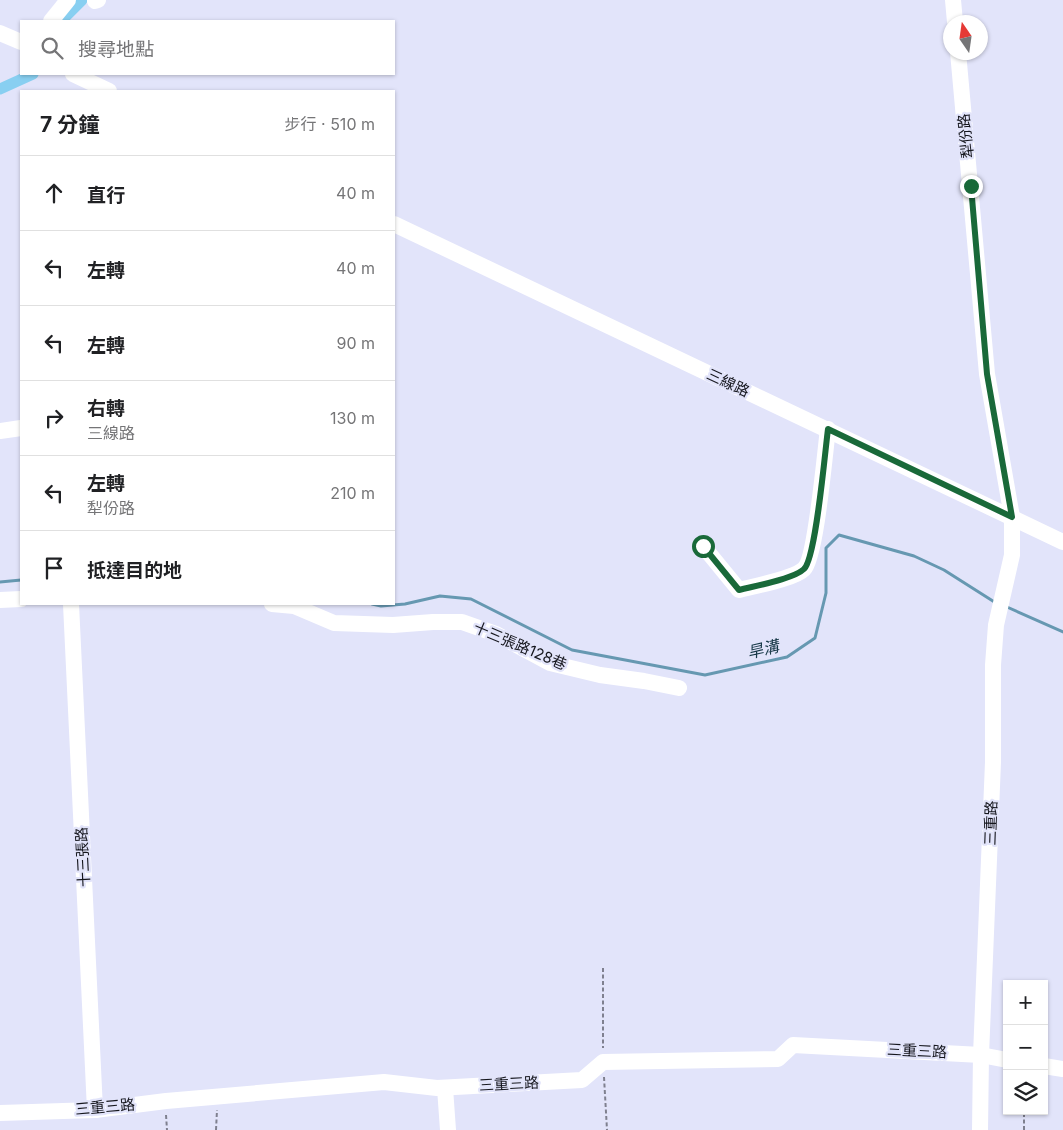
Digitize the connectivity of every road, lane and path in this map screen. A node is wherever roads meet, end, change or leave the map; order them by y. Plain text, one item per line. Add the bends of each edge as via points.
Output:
1 (68, 0) edge
2 (952, 0) edge
3 (954, 15) edge
4 (52, 20) edge
5 (0, 33) edge
6 (20, 42) edge
7 (959, 60) edge
8 (79, 82) edge
9 (106, 90) edge
10 (395, 224) edge
11 (20, 428) edge
12 (828, 429) junction
13 (0, 431) edge
14 (1012, 517) junction
15 (1063, 542) edge
16 (703, 546) dead end
17 (20, 599) edge
18 (0, 600) edge
19 (71, 605) edge
20 (283, 605) edge
21 (679, 688) dead end
22 (603, 968) dead end
23 (981, 1055) junction
24 (1003, 1059) edge
25 (603, 1062) junction
26 (1048, 1067) edge
27 (1063, 1069) edge
28 (445, 1088) junction
29 (218, 1096) junction
30 (94, 1110) junction
31 (0, 1112) edge
32 (1024, 1115) edge
33 (216, 1130) edge
34 (448, 1130) edge
35 (607, 1130) edge
36 (980, 1130) edge
37 (1024, 1130) edge

1 - 4 street
2 - 3 street
5 - 6 street
7 - 14 street, 犁份路 via 987,374
8 - 9 street
10 - 12 street, 三線路
11 - 13 street
12 - 14 street, 三線路
12 - 16 street via 813,547 805,568 794,575 739,590
14 - 15 street, 三線路
14 - 23 street, 三重路 via 1012,554 996,625 993,665 993,762
17 - 18 street
19 - 30 street, 十三張路
20 - 21 street, 十三張路128巷 via 294,606 334,623 462,622 496,634 550,663
22 - 25 path
23 - 24 street, 三重三路
23 - 25 street, 三重三路 via 793,1045 778,1059
23 - 36 street, 三重路
25 - 28 street, 三重三路 via 582,1080
25 - 35 path
26 - 27 street
28 - 29 street, 三重三路 via 384,1082
28 - 34 street
29 - 30 street, 三重三路
29 - 33 path
30 - 31 street, 三重三路
32 - 37 path

